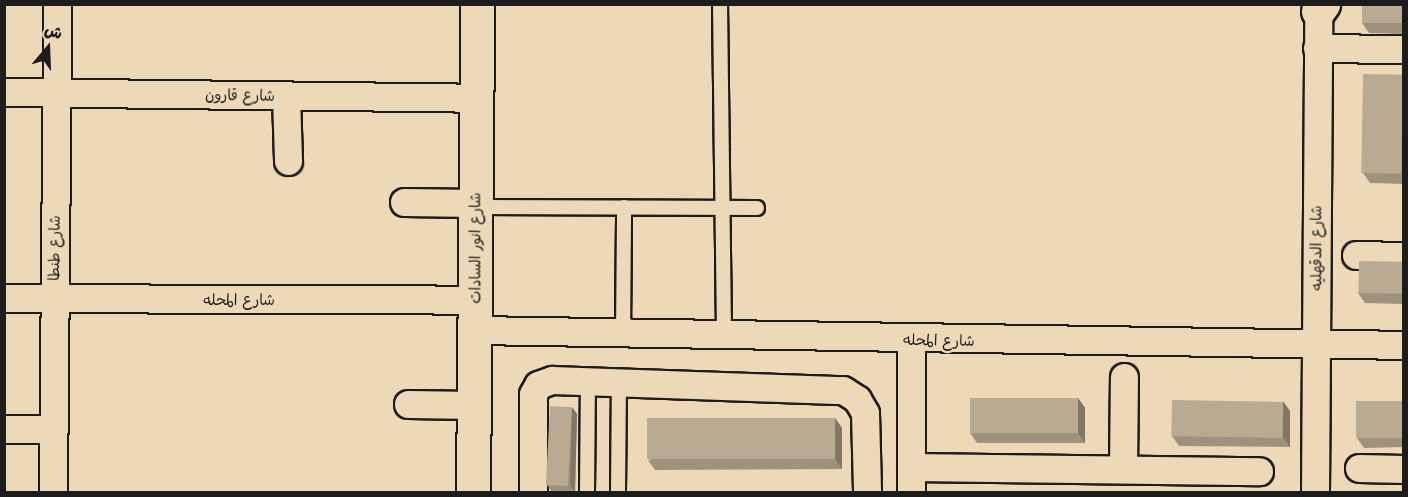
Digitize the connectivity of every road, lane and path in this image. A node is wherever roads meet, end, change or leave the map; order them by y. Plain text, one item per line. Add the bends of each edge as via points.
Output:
1 (57, 4) edge
2 (477, 4) edge
3 (720, 4) edge
4 (1320, 7) edge
5 (1317, 48) junction
6 (1404, 49) edge
7 (4, 93) edge
8 (56, 93) junction
9 (286, 96) junction
10 (476, 98) junction
11 (288, 161) dead end
12 (405, 202) dead end
13 (475, 205) junction
14 (624, 207) junction
15 (723, 208) junction
16 (757, 208) dead end
17 (1356, 255) dead end
18 (1404, 256) edge
19 (4, 298) edge
20 (54, 299) junction
21 (474, 315) junction
22 (623, 334) junction
23 (724, 336) junction
24 (911, 340) junction
25 (1316, 344) junction
26 (1404, 345) edge
27 (1124, 377) dead end
28 (588, 381) junction
29 (619, 382) junction
30 (408, 404) dead end
31 (474, 405) junction
32 (4, 429) edge
33 (53, 429) junction
34 (1359, 468) dead end
35 (1123, 470) junction
36 (1404, 470) edge
37 (1259, 471) dead end
38 (911, 480) edge
39 (53, 492) edge
40 (473, 492) edge
41 (533, 492) edge
42 (587, 492) edge
43 (618, 492) edge
44 (867, 492) edge
45 (1315, 492) edge

1 - 8 street, شارع طنطا
2 - 10 street, شارع انور السادات
3 - 15 lane
4 - 5 street, شارع الدقهليه
5 - 6 street
5 - 25 street, شارع الدقهليه
7 - 8 street, شارع قارون
8 - 9 street, شارع قارون
8 - 20 street, شارع طنطا
9 - 10 street, شارع قارون
9 - 11 street
10 - 13 street, شارع انور السادات
12 - 13 street
13 - 14 lane
13 - 21 street, شارع انور السادات
14 - 15 lane
14 - 22 lane
15 - 16 lane
15 - 23 lane
17 - 18 street
19 - 20 street, شارع المحله
20 - 21 street, شارع المحله
20 - 33 street, شارع طنطا
21 - 22 street, شارع المحله
21 - 31 street, شارع انور السادات
22 - 23 street, شارع المحله
23 - 24 street, شارع المحله
24 - 25 street, شارع المحله
24 - 38 street
25 - 26 street, شارع المحله
25 - 45 street, شارع الدقهليه
27 - 35 street
28 - 29 street
28 - 41 street via 546,381 535,390
28 - 42 lane
29 - 43 lane
29 - 44 street via 843,390 856,399 865,413
30 - 31 street
31 - 40 street, شارع انور السادات
32 - 33 street
33 - 39 street, شارع طنطا
34 - 36 street
35 - 37 street
35 - 38 street

